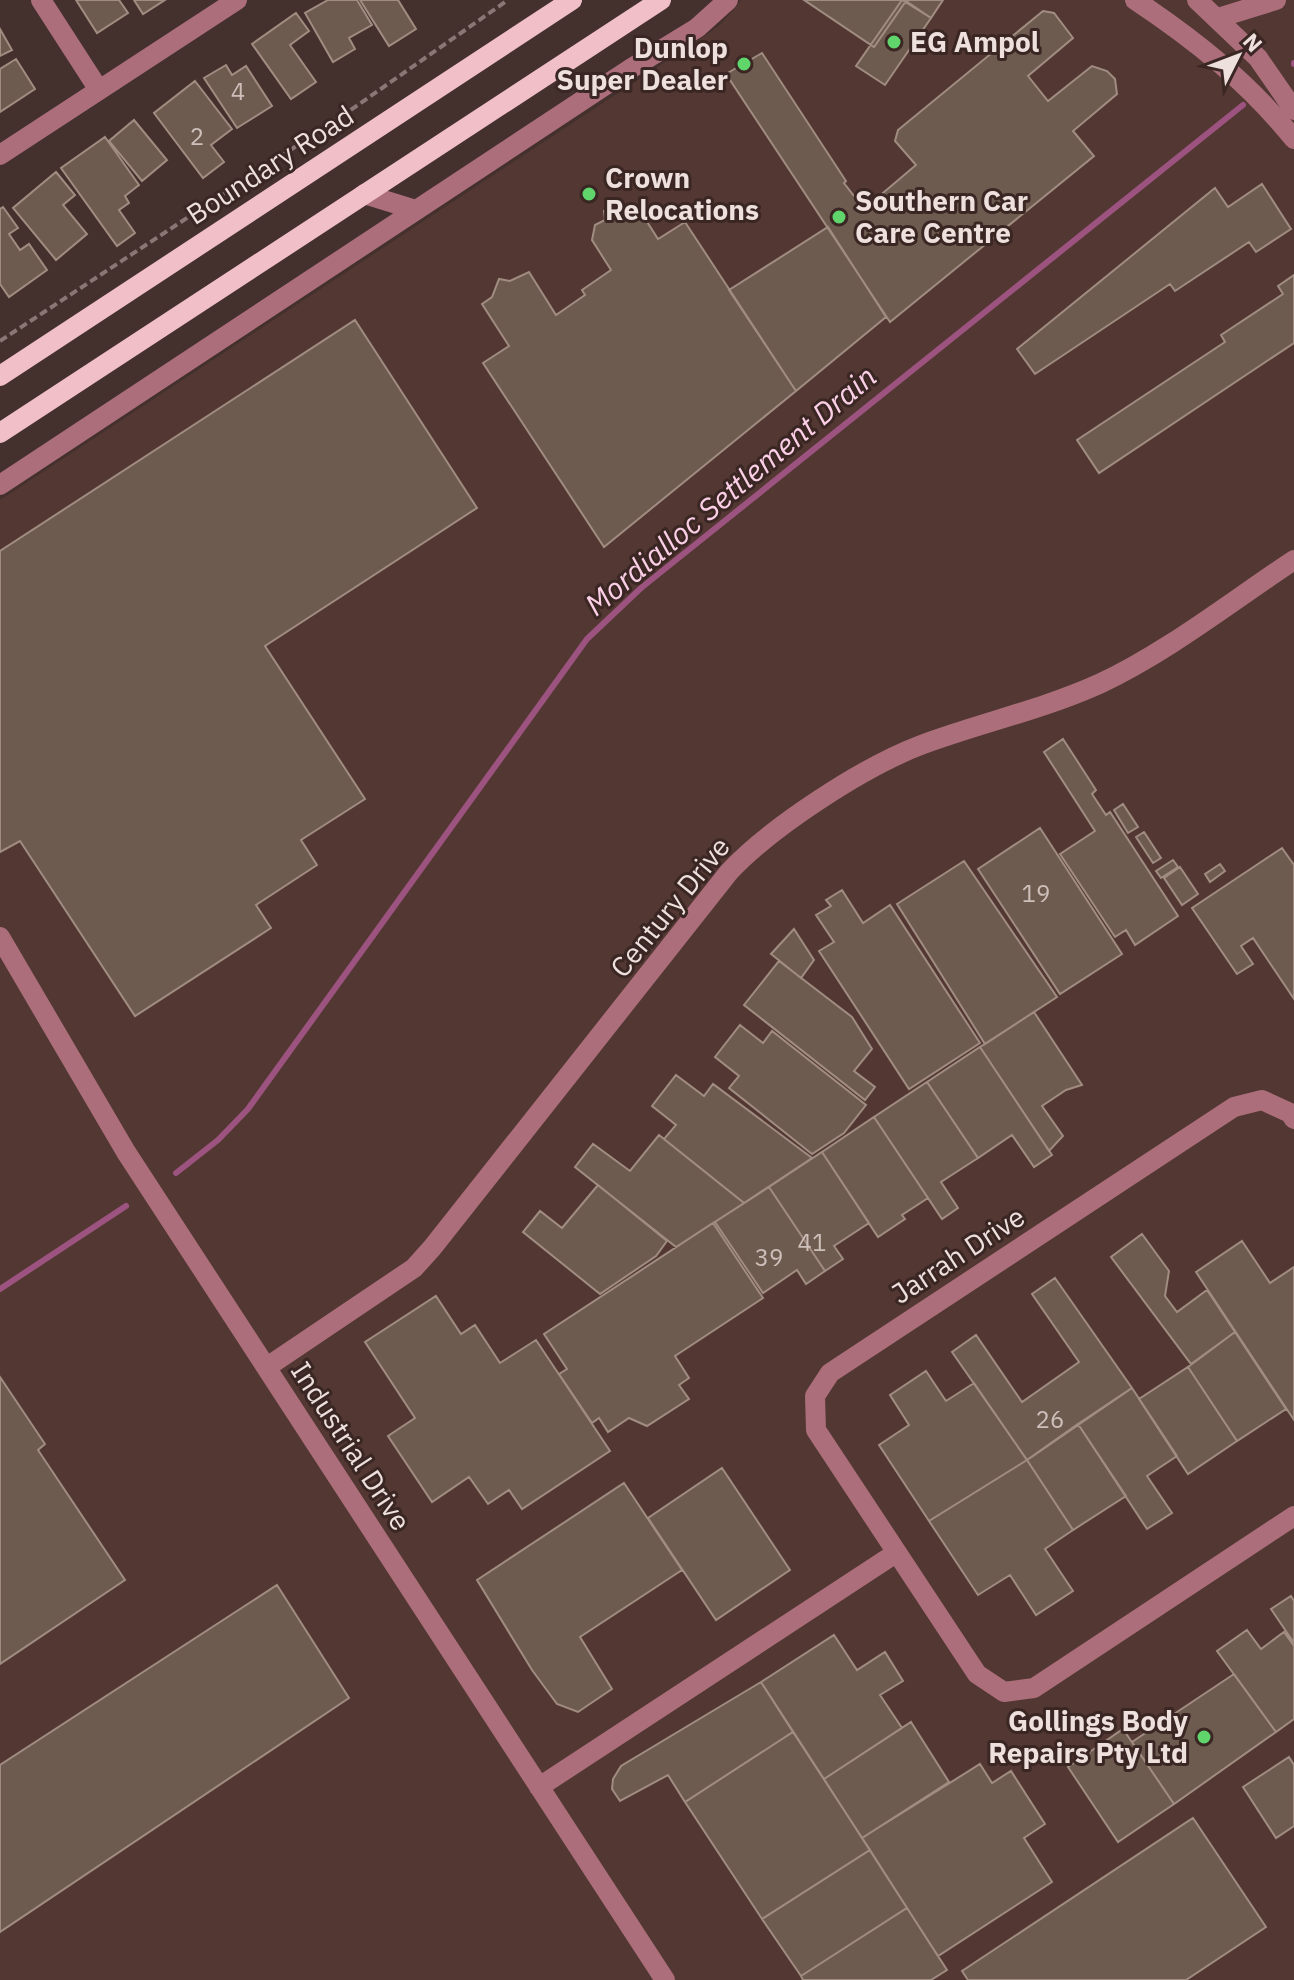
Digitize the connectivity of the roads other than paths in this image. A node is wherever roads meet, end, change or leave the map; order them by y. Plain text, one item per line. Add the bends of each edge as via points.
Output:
1 (41, 0) edge
2 (237, 0) edge
3 (572, 0) edge
4 (661, 0) edge
5 (728, 0) edge
6 (1135, 0) edge
7 (1197, 0) edge
8 (1276, 0) edge
9 (1218, 18) junction
10 (99, 90) junction
11 (1290, 112) edge
12 (1294, 139) edge
13 (0, 155) edge
14 (364, 194) junction
15 (416, 210) junction
16 (0, 376) edge
17 (0, 433) edge
18 (0, 485) edge
19 (1294, 560) edge
20 (0, 937) edge
21 (1294, 1119) edge
22 (267, 1367) junction
23 (1294, 1516) edge
24 (896, 1553) junction
25 (539, 1787) junction
26 (665, 1980) edge

1 - 10 street
2 - 10 street
3 - 16 main road, Boundary Road
4 - 14 main road
5 - 15 street via 697,28
6 - 11 street
7 - 9 street
8 - 9 street
9 - 11 street via 1258,58
10 - 13 street
11 - 12 street
14 - 15 street
14 - 17 main road
15 - 18 street
19 - 22 street, Century Drive via 1121,673 1054,702 896,756 768,836 729,872 423,1258
20 - 22 street, Industrial Drive via 126,1152
21 - 24 street, Jarrah Drive via 1262,1100 1234,1107 830,1373 815,1396 816,1430
22 - 25 street, Industrial Drive
23 - 24 street, Jarrah Drive via 1034,1688 1004,1692 977,1674
24 - 25 street
25 - 26 street, Industrial Drive

